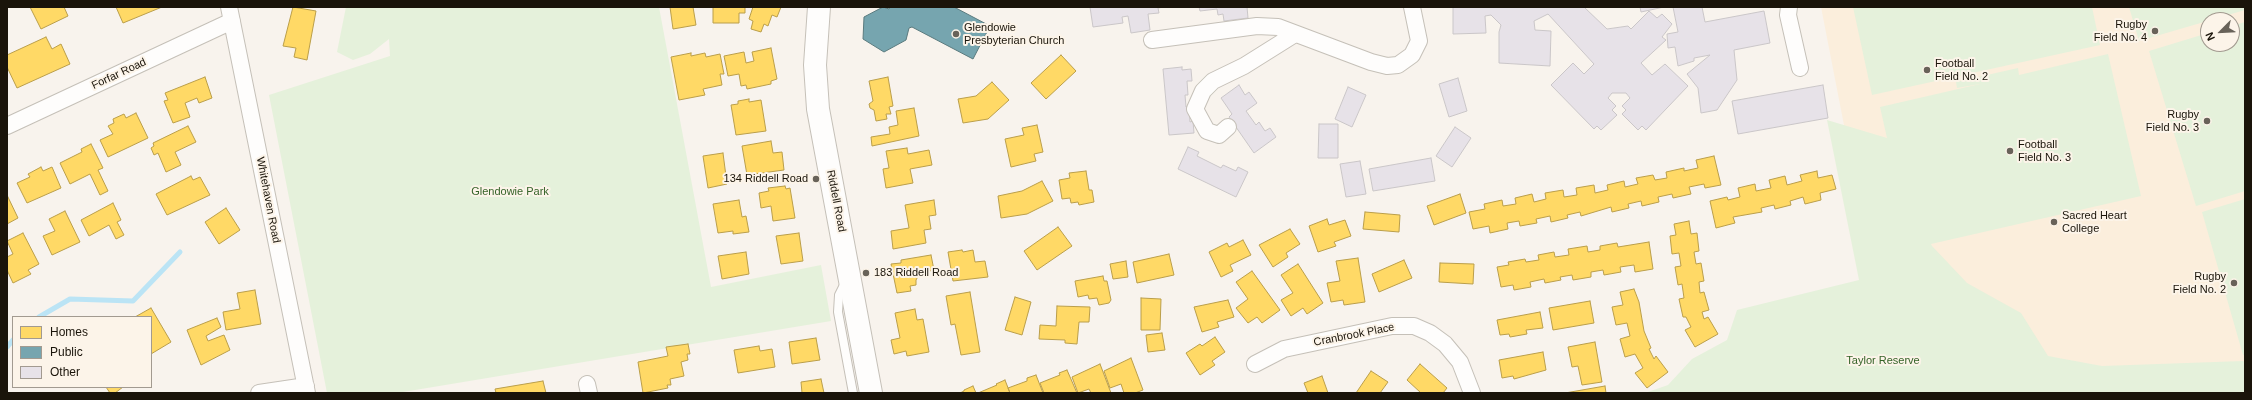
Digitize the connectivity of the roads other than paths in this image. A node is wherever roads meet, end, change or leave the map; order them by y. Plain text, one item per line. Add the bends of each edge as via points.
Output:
1 (819, 7) edge
2 (1412, 7) edge
3 (1789, 7) edge
4 (230, 14) edge
5 (1295, 34) junction
6 (1152, 40) dead end
7 (1800, 68) dead end
8 (7, 126) edge
9 (1228, 127) dead end
10 (850, 276) junction
11 (1255, 364) dead end
12 (306, 390) edge
13 (259, 393) edge
14 (853, 393) edge
15 (871, 393) edge
16 (1472, 393) edge

1 - 10 street, Riddell Road via 814,65 818,109
2 - 5 street via 1419,41 1412,56 1398,65 1387,66 1371,62
3 - 7 street via 1788,14
4 - 8 street, Forfar Road
4 - 12 street, Whitehaven Road
5 - 6 street via 1278,27 1257,26
5 - 9 street via 1244,66 1213,81 1203,91 1195,109 1207,131 1219,135
10 - 14 lane via 841,289 838,303
10 - 15 street, Riddell Road
11 - 16 street, Cranbrook Place via 1284,349 1392,326 1414,326 1446,344 1460,362
12 - 13 street

